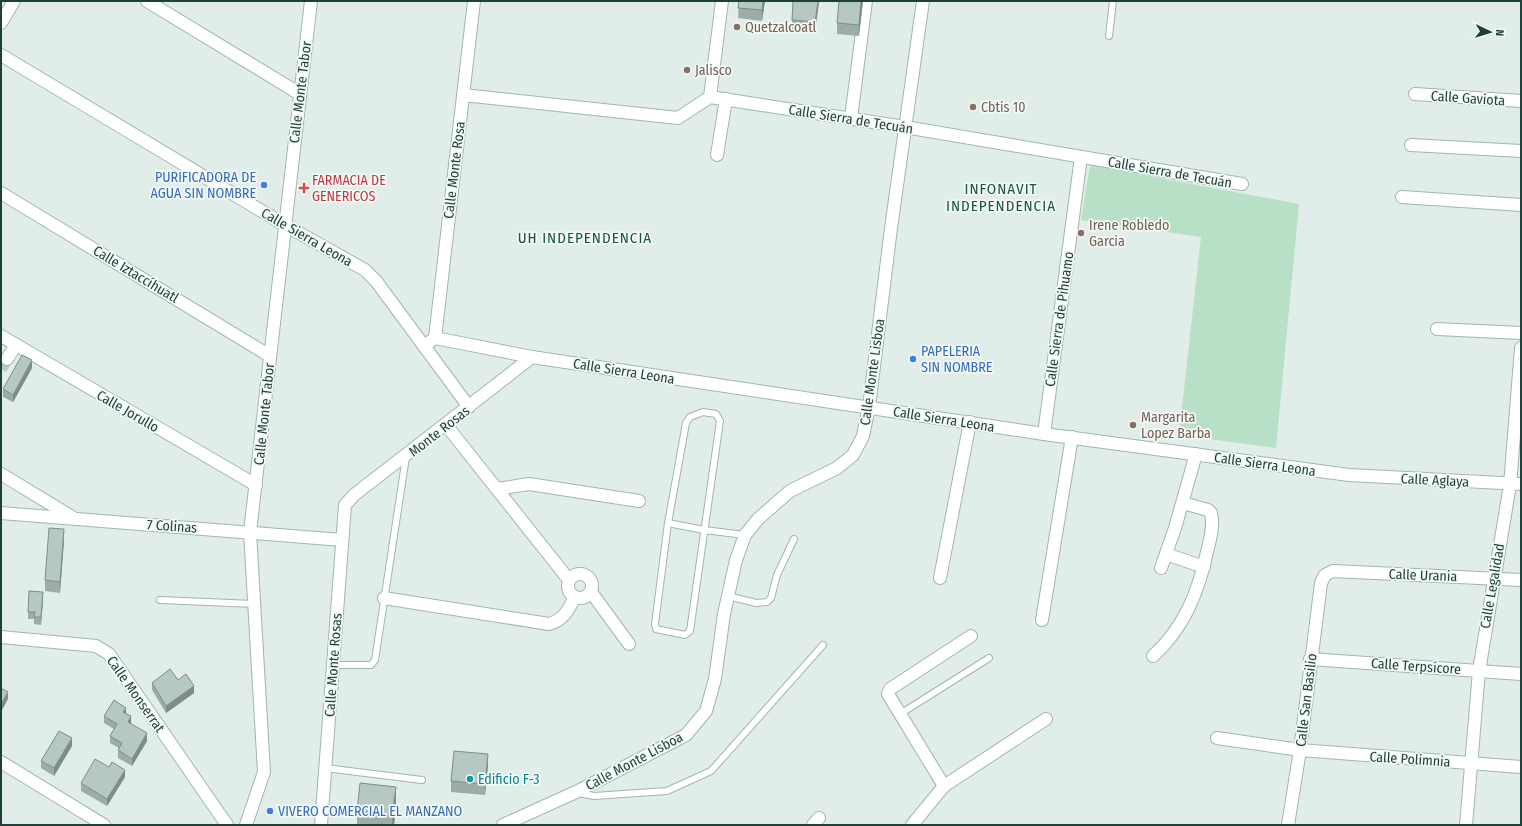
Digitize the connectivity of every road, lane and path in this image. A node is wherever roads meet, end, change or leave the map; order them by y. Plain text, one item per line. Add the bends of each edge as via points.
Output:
1 (14, 1) edge
2 (148, 1) edge
3 (311, 1) edge
4 (474, 1) edge
5 (722, 1) edge
6 (866, 1) edge
7 (924, 1) edge
8 (1113, 1) edge
9 (1, 22) edge
10 (1109, 36) dead end
11 (1, 55) edge
12 (300, 94) junction
13 (1415, 94) dead end
14 (463, 95) junction
15 (710, 97) junction
16 (726, 99) junction
17 (1521, 101) edge
18 (851, 118) junction
19 (906, 127) junction
20 (1411, 145) dead end
21 (1521, 151) edge
22 (717, 155) dead end
23 (1081, 157) junction
24 (1242, 184) dead end
25 (1, 193) edge
26 (1402, 197) dead end
27 (1521, 205) edge
28 (285, 225) junction
29 (1437, 329) dead end
30 (1521, 333) edge
31 (1, 336) edge
32 (435, 338) junction
33 (16, 345) junction
34 (424, 346) junction
35 (1521, 348) edge
36 (270, 356) junction
37 (532, 357) junction
38 (7, 359) tunnel mouth
39 (469, 407) junction
40 (869, 407) junction
41 (970, 422) junction
42 (446, 425) junction
43 (1044, 434) junction
44 (1072, 437) junction
45 (1196, 454) junction
46 (406, 457) junction
47 (1, 474) edge
48 (1349, 475) joint
49 (256, 485) junction
50 (1516, 485) edge
51 (497, 489) junction
52 (639, 501) dead end
53 (1183, 503) junction
54 (345, 505) joint
55 (1, 513) edge
56 (74, 518) junction
57 (668, 523) junction
58 (704, 530) junction
59 (250, 532) junction
60 (745, 535) junction
61 (794, 539) dead end
62 (342, 540) junction
63 (1166, 554) junction
64 (1204, 566) junction
65 (1162, 568) dead end
66 (1325, 575) joint
67 (940, 578) dead end
68 (1493, 578) junction
69 (569, 580) junction
70 (1521, 580) edge
71 (591, 592) junction
72 (728, 596) junction
73 (575, 597) junction
74 (384, 598) junction
75 (160, 600) dead end
76 (254, 604) junction
77 (1042, 620) dead end
78 (971, 636) dead end
79 (1, 637) edge
80 (630, 644) dead end
81 (824, 645) dead end
82 (1153, 656) dead end
83 (989, 658) dead end
84 (1310, 659) junction
85 (333, 665) junction
86 (1478, 671) junction
87 (1521, 674) edge
88 (900, 714) junction
89 (1046, 718) dead end
90 (1216, 738) dead end
91 (1300, 750) junction
92 (1, 762) edge
93 (1471, 763) junction
94 (1521, 767) edge
95 (325, 768) junction
96 (422, 780) dead end
97 (944, 786) junction
98 (576, 792) junction
99 (104, 825) edge
100 (227, 825) edge
101 (246, 825) edge
102 (321, 825) edge
103 (503, 825) edge
104 (912, 825) edge
105 (1288, 825) edge
106 (1466, 825) edge

1 - 9 street
2 - 12 street
3 - 12 street, Calle Monte Tabor
4 - 14 street, Calle Monte Rosa
5 - 15 street
6 - 18 street
7 - 19 street, Calle Monte Lisboa
8 - 10 lane
11 - 28 street, Calle Sierra Leona
12 - 28 street, Calle Monte Tabor
13 - 17 street, Calle Gaviota
14 - 15 street via 678,118
14 - 32 street, Calle Monte Rosa
15 - 16 street, Calle Sierra de Tecuán
16 - 18 street, Calle Sierra de Tecuán
16 - 22 street
18 - 19 street, Calle Sierra de Tecuán
19 - 23 street, Calle Sierra de Tecuán
19 - 40 street, Calle Monte Lisboa
20 - 21 street
23 - 24 street, Calle Sierra de Tecuán
23 - 43 street, Calle Sierra de Pihuamo
25 - 36 street, Calle Iztaccíhuatl
26 - 27 street
28 - 34 street, Calle Sierra Leona via 365,270 376,280
28 - 36 street, Calle Monte Tabor
29 - 30 street
31 - 33 street, Calle Jorullo
32 - 34 street
32 - 37 street, Calle Sierra Leona
33 - 38 street
33 - 49 street, Calle Jorullo
34 - 39 street, Calle Sierra Leona
35 - 50 street, Calle Legalidad
36 - 49 street, Calle Monte Tabor
37 - 39 street, Monte Rosas
37 - 40 street, Calle Sierra Leona
39 - 42 street, Monte Rosas
40 - 41 street, Calle Sierra Leona
40 - 60 street, Calle Monte Lisboa via 863,436 853,455 837,468 790,491 758,519
41 - 43 street, Calle Sierra Leona
41 - 67 street
42 - 46 street, Monte Rosas
42 - 51 street
43 - 44 street, Calle Sierra Leona
44 - 45 street, Calle Sierra Leona
44 - 77 street
45 - 48 street, Calle Sierra Leona
45 - 53 street
46 - 54 street, Monte Rosas via 354,495
46 - 74 lane
47 - 56 street
48 - 50 street, Calle Aglaya
49 - 59 street, Calle Monte Tabor
50 - 68 street, Calle Legalidad
51 - 52 street via 529,484
51 - 69 street
53 - 63 street
53 - 64 street via 1211,513
54 - 62 street, Calle Monte Rosas
55 - 56 street, 7 Colinas
56 - 59 street, 7 Colinas
57 - 58 lane
57 - 58 lane via 655,624 656,629 660,631 685,635 690,631
57 - 58 lane via 686,423 695,414 716,414 720,421
58 - 60 lane
59 - 62 street, 7 Colinas
59 - 76 street, Calle Monte Tabor
60 - 72 street, Calle Monte Lisboa
61 - 72 lane via 777,575 771,598 767,602 756,603
62 - 85 street, Calle Monte Rosas
63 - 64 street
63 - 65 street
64 - 82 street via 1186,617
66 - 68 street, Calle Urania via 1333,571
66 - 84 street, Calle San Basilio
68 - 70 street, Calle Urania
68 - 86 street, Calle Legalidad
69 - 71 street via 577,574 586,575 592,583
69 - 73 street via 568,590
71 - 73 street via 584,598
71 - 80 street
72 - 98 street, Calle Monte Lisboa via 715,679 706,711 686,735
73 - 74 street via 565,616 558,622 549,624
74 - 85 lane via 375,660 371,666
75 - 76 lane
76 - 101 street, Calle Monte Tabor via 264,772
78 - 88 street via 890,689 888,694
79 - 100 street, Calle Monserrat via 96,646 104,649
81 - 98 lane via 712,771 667,791 594,796
83 - 88 lane
84 - 86 street, Calle Terpsícore
84 - 91 street, Calle San Basilio
85 - 95 street, Calle Monte Rosas
86 - 87 street, Calle Terpsícore
86 - 93 street, Calle Legalidad
88 - 97 street
89 - 97 street
90 - 91 street, Calle Polimnia
91 - 93 street, Calle Polimnia
91 - 105 street, Calle San Basilio
92 - 99 street
93 - 94 street, Calle Polimnia
93 - 106 street, Calle Legalidad
95 - 96 lane
95 - 102 street, Calle Monte Rosas
97 - 104 street
98 - 103 street, Calle Monte Lisboa

